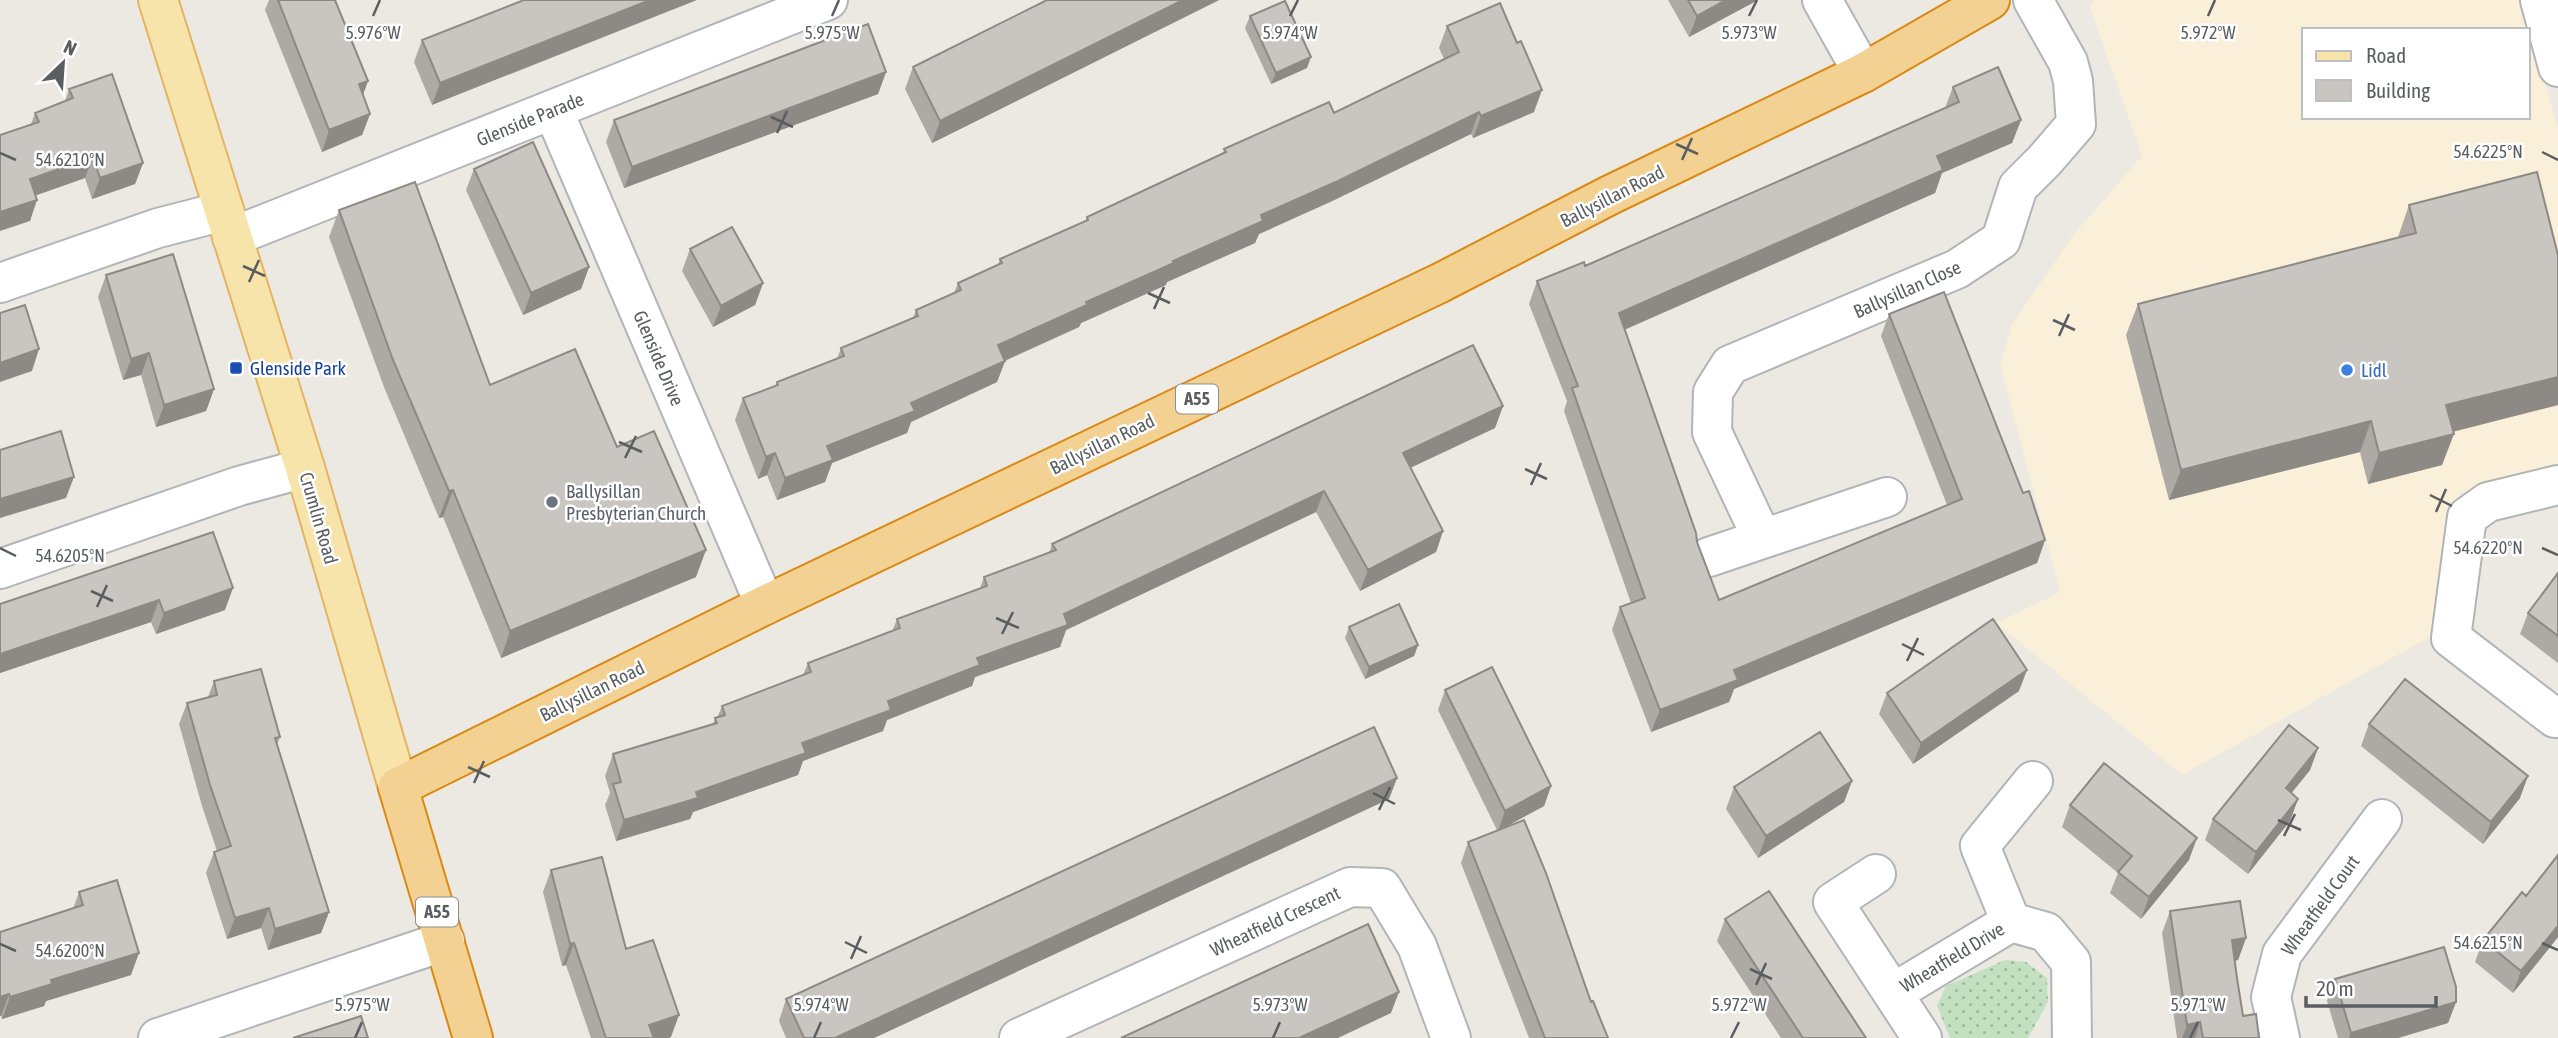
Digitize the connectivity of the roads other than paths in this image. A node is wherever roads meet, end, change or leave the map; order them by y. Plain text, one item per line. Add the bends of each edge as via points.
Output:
1 (158, 0) edge
2 (828, 0) edge
3 (1822, 0) edge
4 (1990, 0) edge
5 (2033, 0) edge
6 (2540, 0) edge
7 (2558, 67) edge
8 (1863, 73) junction
9 (553, 110) junction
10 (228, 224) junction
11 (0, 283) edge
12 (305, 468) junction
13 (2558, 485) edge
14 (1887, 497) dead end
15 (1762, 538) junction
16 (1709, 557) dead end
17 (0, 569) edge
18 (765, 605) junction
19 (2556, 718) dead end
20 (2033, 781) dead end
21 (398, 787) junction
22 (2382, 819) dead end
23 (1876, 874) dead end
24 (2011, 922) junction
25 (445, 941) junction
26 (1893, 993) junction
27 (158, 1038) edge
28 (473, 1038) edge
29 (1019, 1038) edge
30 (1451, 1038) edge
31 (1922, 1038) edge
32 (2072, 1038) edge
33 (2280, 1038) edge

1 - 10 main road, Crumlin Road
2 - 9 street, Glenside Parade
3 - 8 street
4 - 8 highway, Ballysillan Road / A55
5 - 15 street, Ballysillan Close via 2068,62 2076,124 2018,187 2001,240 1956,269 1730,365 1713,392 1712,432
6 - 7 street
8 - 18 highway, Ballysillan Road / A55 via 1440,284
9 - 10 street, Glenside Parade
9 - 18 street, Glenside Drive
10 - 11 street via 158,228
10 - 12 main road, Crumlin Road
12 - 17 street via 239,486
12 - 21 main road, Crumlin Road
13 - 19 street via 2488,502 2467,517 2451,638
14 - 15 street
15 - 16 street
18 - 21 highway, Ballysillan Road / A55
20 - 24 street, Wheatfield Drive via 1980,846
21 - 25 highway, Crumlin Road / A55
22 - 33 street, Wheatfield Court via 2282,954 2271,997
23 - 26 street, Wheatfield Drive via 1833,902
24 - 26 street, Wheatfield Drive
24 - 32 street, Wheatfield Drive via 2046,932 2071,962
25 - 27 street
25 - 28 highway, Crumlin Road / A55
26 - 31 street, Wheatfield Drive
29 - 30 street, Wheatfield Crescent via 1350,887 1382,888 1417,946

